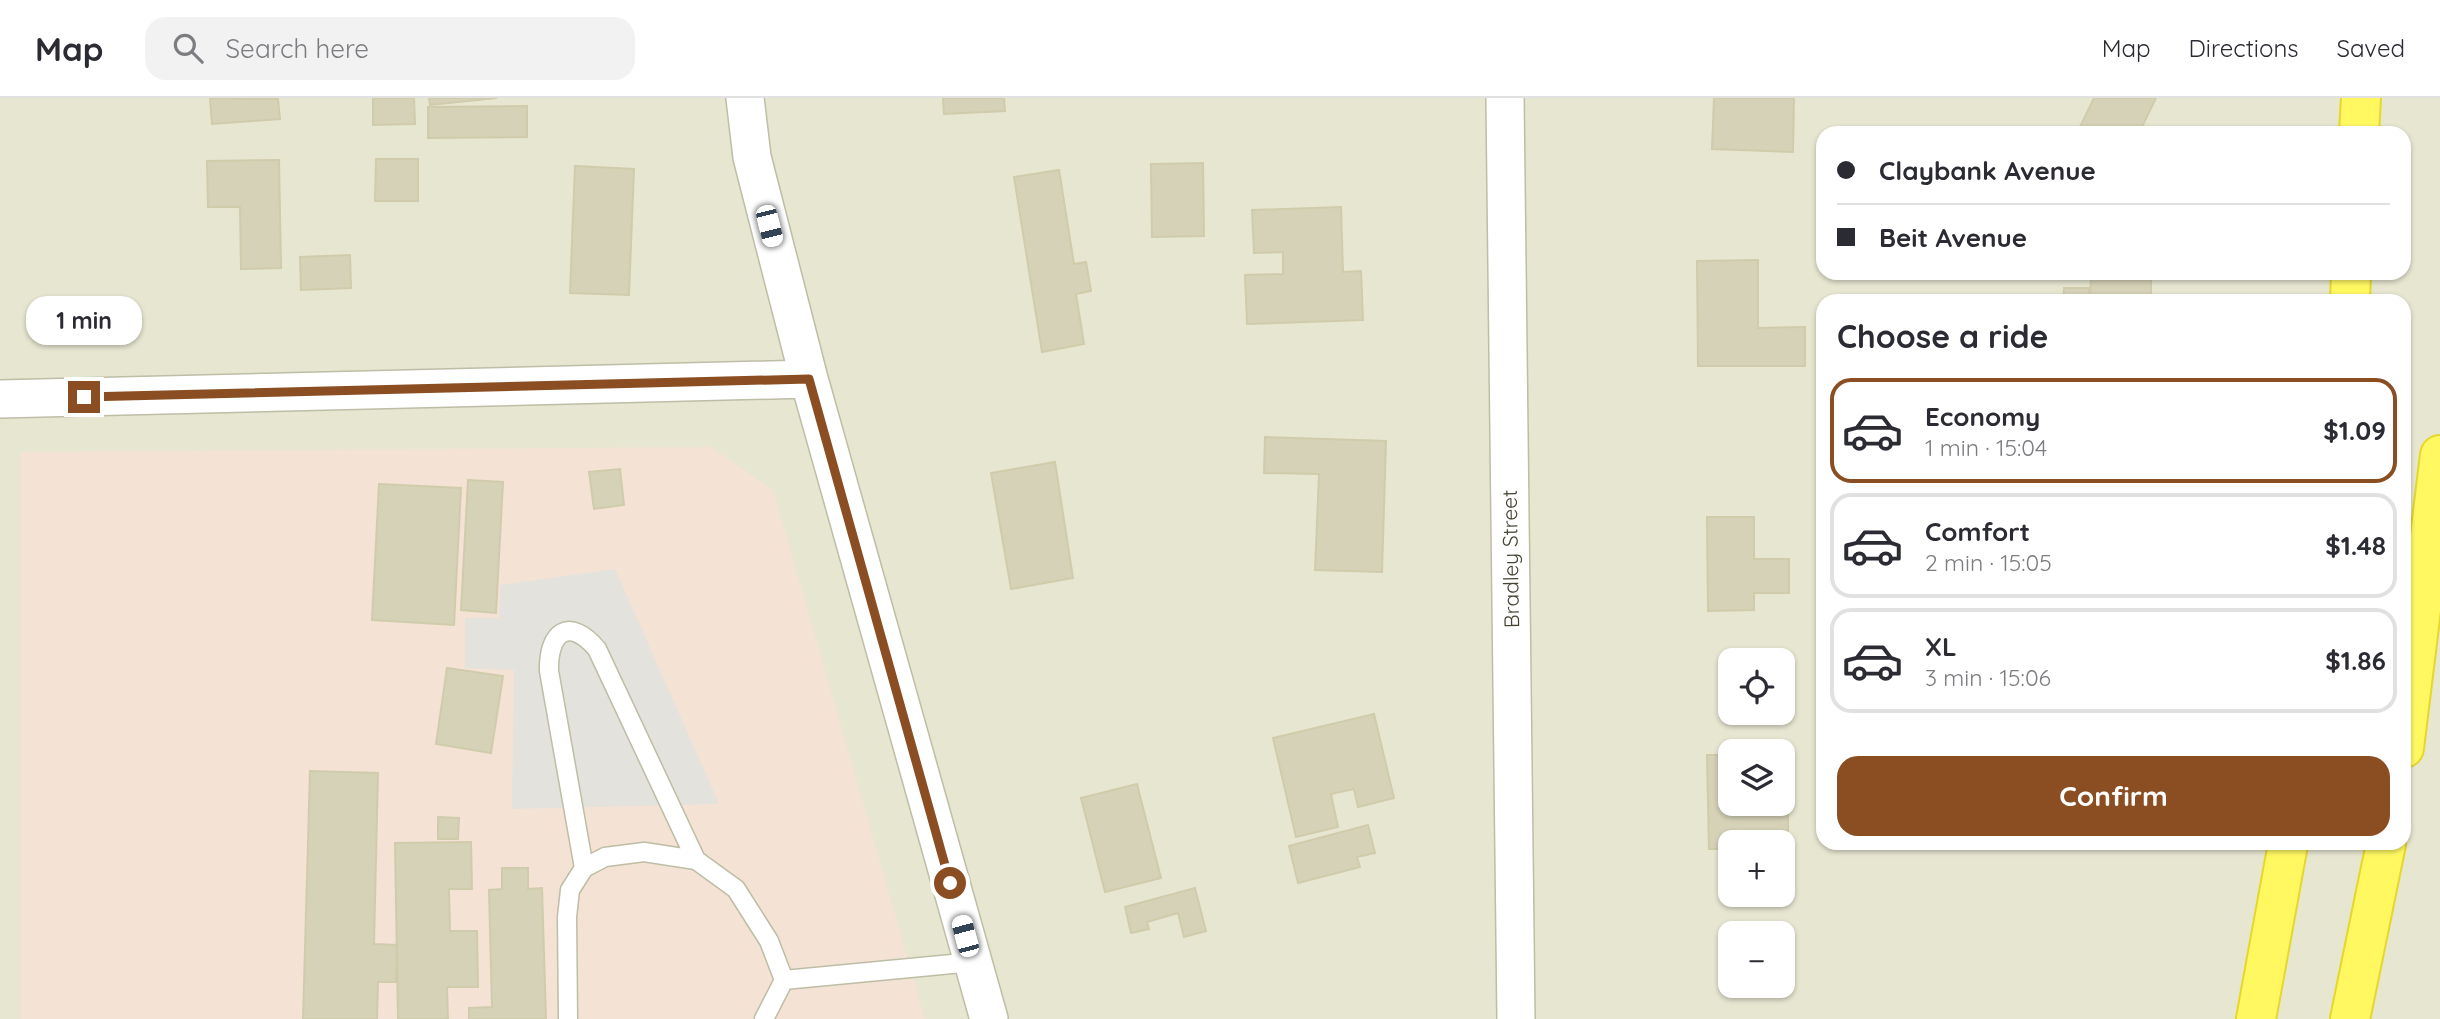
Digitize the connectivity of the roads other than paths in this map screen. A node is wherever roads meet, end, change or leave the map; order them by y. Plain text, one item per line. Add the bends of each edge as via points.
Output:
1 (745, 98) edge
2 (1505, 98) edge
3 (2361, 98) edge
4 (2359, 126) edge
5 (809, 379) junction
6 (0, 399) edge
7 (2440, 455) edge
8 (2411, 691) edge
9 (2287, 850) edge
10 (2385, 850) edge
11 (696, 860) junction
12 (584, 868) junction
13 (973, 962) junction
14 (784, 979) junction
15 (568, 1019) edge
16 (764, 1019) edge
17 (989, 1019) edge
18 (1516, 1019) edge
19 (2256, 1019) edge
20 (2350, 1019) edge

1 - 5 street via 752,157
2 - 18 street, Bradley Street
3 - 4 highway
5 - 6 street
5 - 13 street
7 - 8 highway
9 - 19 highway
10 - 20 highway
11 - 12 lane via 644,852 606,857
11 - 12 lane via 597,649 577,631 554,639 548,655
11 - 14 lane via 736,889 769,941
12 - 15 lane via 570,890 567,917
13 - 14 lane
13 - 17 street
14 - 16 lane

